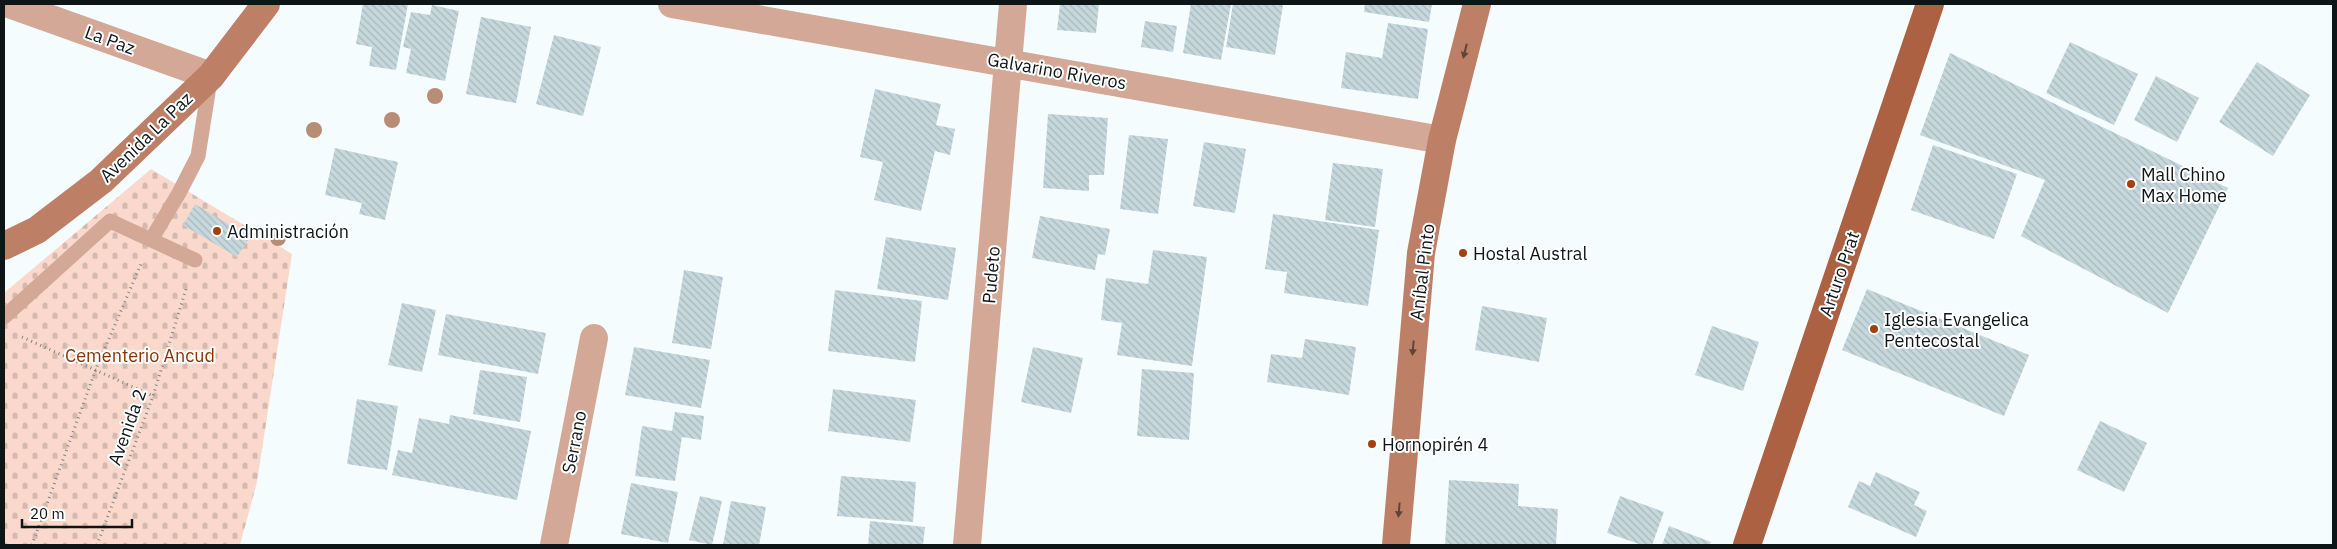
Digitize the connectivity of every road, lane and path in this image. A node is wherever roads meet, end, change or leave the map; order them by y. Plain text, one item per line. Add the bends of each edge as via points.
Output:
1 (9, 4) edge
2 (266, 4) edge
3 (672, 4) edge
4 (1013, 4) edge
5 (1477, 4) edge
6 (1930, 4) edge
7 (1009, 62) junction
8 (211, 76) junction
9 (1442, 140) junction
10 (151, 240) junction
11 (4, 246) edge
12 (195, 260) joint
13 (4, 317) edge
14 (20, 337) dead end
15 (594, 338) dead end
16 (96, 369) junction
17 (154, 396) junction
18 (32, 545) edge
19 (97, 545) edge
20 (554, 545) edge
21 (967, 545) edge
22 (1396, 545) edge
23 (1747, 545) edge

1 - 8 street, La Paz
2 - 8 street, Avenida La Paz
3 - 7 street, Galvarino Riveros
4 - 7 street, Pudeto
5 -> 9 street, Aníbal Pinto
6 - 23 main road, Arturo Prat
7 - 9 street, Galvarino Riveros
7 - 21 street, Pudeto
8 - 10 lane via 198,156
8 - 11 street, Avenida La Paz via 101,181 38,230
9 -> 22 street, Aníbal Pinto via 1422,253
10 - 12 lane
10 - 13 lane via 110,221
10 - 16 path
12 - 17 path, Avenida 2
14 - 16 path
15 - 20 street, Serrano
16 - 17 path
16 - 18 path
17 - 19 path, Avenida 2

